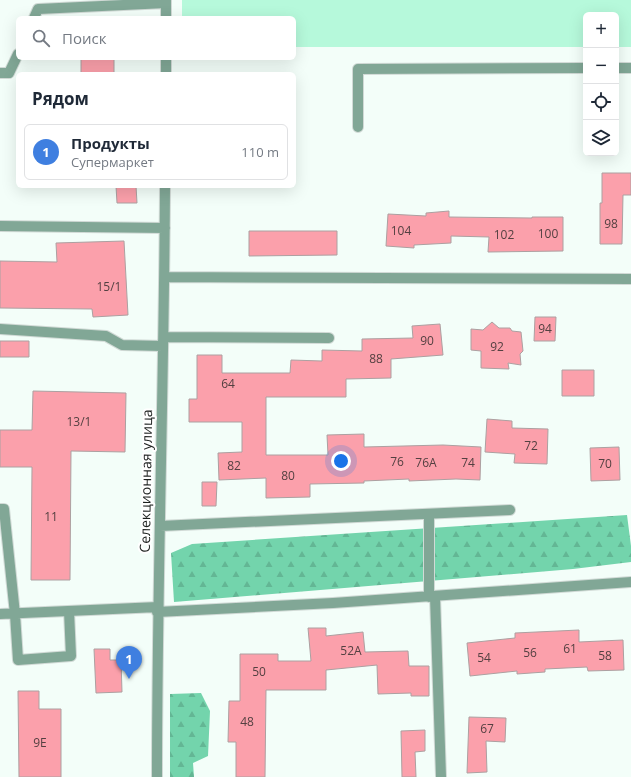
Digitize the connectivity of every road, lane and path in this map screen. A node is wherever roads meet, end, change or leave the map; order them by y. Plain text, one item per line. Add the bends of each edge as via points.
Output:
1 (166, 1) edge
2 (35, 16) edge
3 (166, 16) edge
4 (16, 59) edge
5 (166, 60) edge
6 (583, 68) edge
7 (619, 68) edge
8 (631, 68) edge
9 (166, 72) edge
10 (0, 74) edge
11 (358, 127) dead end
12 (165, 188) edge
13 (0, 226) edge
14 (165, 228) junction
15 (165, 277) junction
16 (631, 279) edge
17 (0, 329) edge
18 (329, 338) dead end
19 (163, 341) junction
20 (0, 509) edge
21 (510, 510) dead end
22 (429, 514) junction
23 (160, 526) junction
24 (631, 582) edge
25 (432, 597) junction
26 (157, 609) junction
27 (69, 611) junction
28 (0, 614) edge
29 (15, 614) junction
30 (157, 777) edge
31 (441, 777) edge

1 - 2 street via 38,8
1 - 3 street
4 - 10 street via 10,73
5 - 9 street
6 - 11 street via 358,69
7 - 8 street
12 - 14 street, Селекционная улица
13 - 14 street
14 - 15 street, Селекционная улица
15 - 16 street
15 - 19 street, Селекционная улица
17 - 19 street via 106,336 122,345
18 - 19 street
19 - 23 street, Селекционная улица
20 - 29 street via 4,509
21 - 22 street
22 - 23 street
22 - 25 street
23 - 26 street, Селекционная улица
24 - 25 street
25 - 26 street
25 - 31 street
26 - 27 street
26 - 30 street, Селекционная улица
27 - 29 street
27 - 29 street via 71,656 18,660
28 - 29 street

